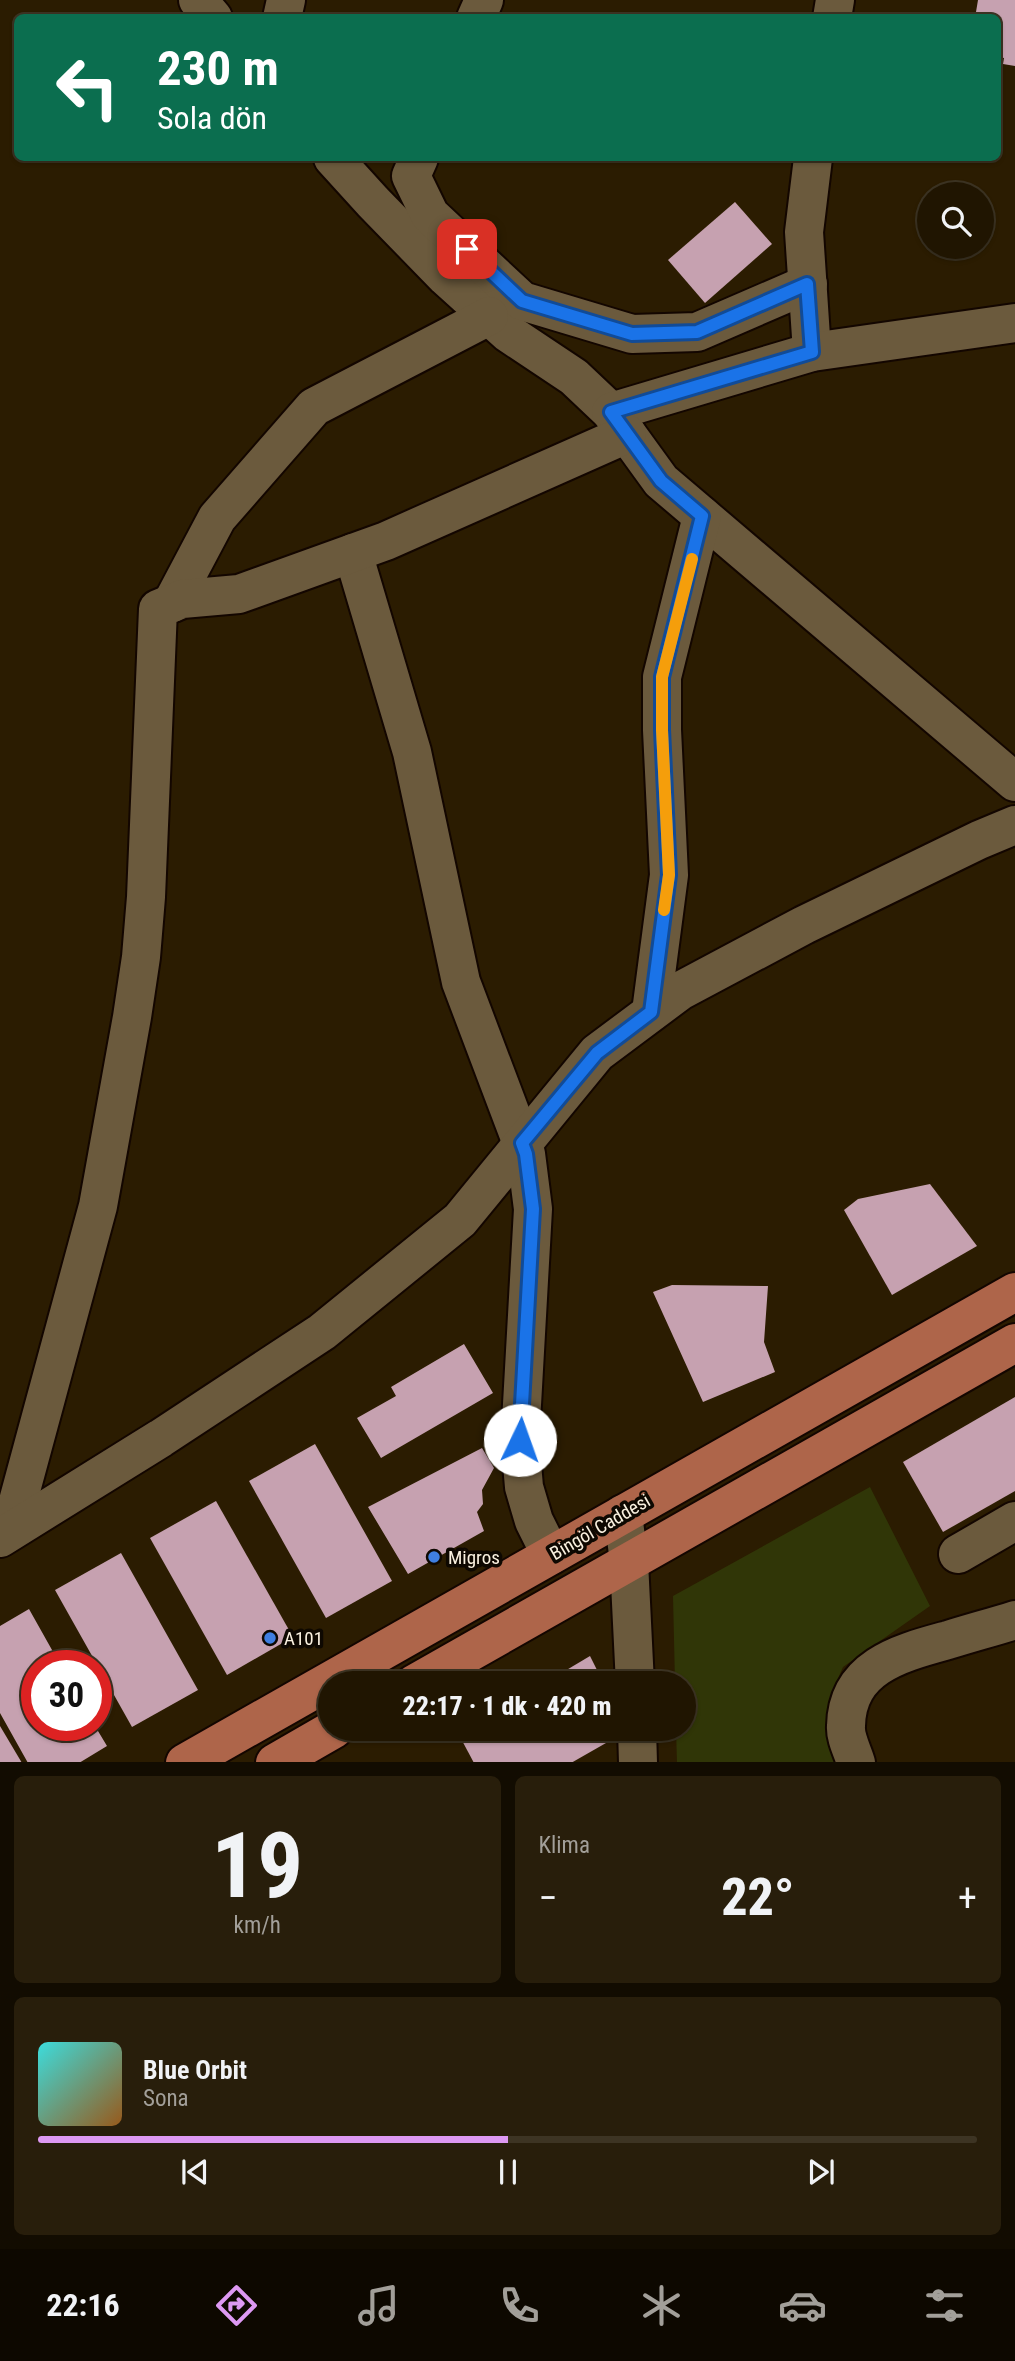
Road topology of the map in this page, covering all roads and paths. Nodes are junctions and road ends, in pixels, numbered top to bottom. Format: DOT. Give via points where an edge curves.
graph roads {
  1 [pos="198,0"];
  2 [pos="210,14"];
  3 [pos="336,161"];
  4 [pos="418,161"];
  5 [pos="813,161"];
  6 [pos="807,284"];
  7 [pos="489,316"];
  8 [pos="1015,323"];
  9 [pos="812,352"];
  10 [pos="619,423"];
  11 [pos="702,516"];
  12 [pos="353,553"];
  13 [pos="172,603"];
  14 [pos="1015,782"];
  15 [pos="1015,825"];
  16 [pos="651,1012"];
  17 [pos="522,1143"];
  18 [pos="1015,1292"];
  19 [pos="1015,1343"];
  20 [pos="623,1514"];
  21 [pos="1015,1521"];
  22 [pos="5,1534"];
  23 [pos="958,1554"];
  24 [pos="551,1555"];
  25 [pos="629,1562"];
  26 [pos="1015,1620"];
  27 [pos="437,1671"];
  28 [pos="634,1671"];
  29 [pos="318,1738"];
  30 [pos="637,1741"];
  31 [pos="185,1762"];
  32 [pos="275,1762"];
  33 [pos="638,1762"];
  34 [pos="856,1762"];
  1 -- 2 [label="street"];
  3 -- 7 [label="street"];
  4 -- 6 [label="street" via="411,176 430,215 522,301 632,334 697,332"];
  5 -- 6 [label="street" via="804,232"];
  6 -- 9 [label="street"];
  7 -- 10 [label="street" via="574,377"];
  7 -- 13 [label="street" via="314,407 217,517"];
  8 -- 9 [label="street"];
  9 -- 10 [label="street"];
  10 -- 11 [label="street" via="661,481"];
  10 -- 12 [label="street" via="386,541"];
  11 -- 14 [label="street"];
  11 -- 16 [label="street" via="662,677 669,875"];
  12 -- 13 [label="street" via="239,594"];
  12 -- 17 [label="street" via="412,752 461,982"];
  13 -- 22 [label="street" via="158,609 146,897 132,1017 98,1206"];
  15 -- 16 [label="street" via="804,925 680,991"];
  16 -- 17 [label="street" via="597,1053"];
  17 -- 22 [label="street" via="460,1220 322,1332"];
  17 -- 24 [label="street" via="533,1209 520,1440 524,1487"];
  18 -- 20 [label="main road, Bingöl Caddesi"];
  19 -- 25 [label="main road"];
  20 -- 24 [label="main road, Bingöl Caddesi"];
  20 -- 25 [label="street"];
  21 -- 23 [label="street"];
  24 -- 31 [label="main road, Bingöl Caddesi"];
  25 -- 27 [label="main road"];
  25 -- 28 [label="street"];
  26 -- 34 [label="street" via="900,1653 872,1671 853,1697 845,1730"];
  29 -- 32 [label="main road"];
  30 -- 33 [label="street"];
}
